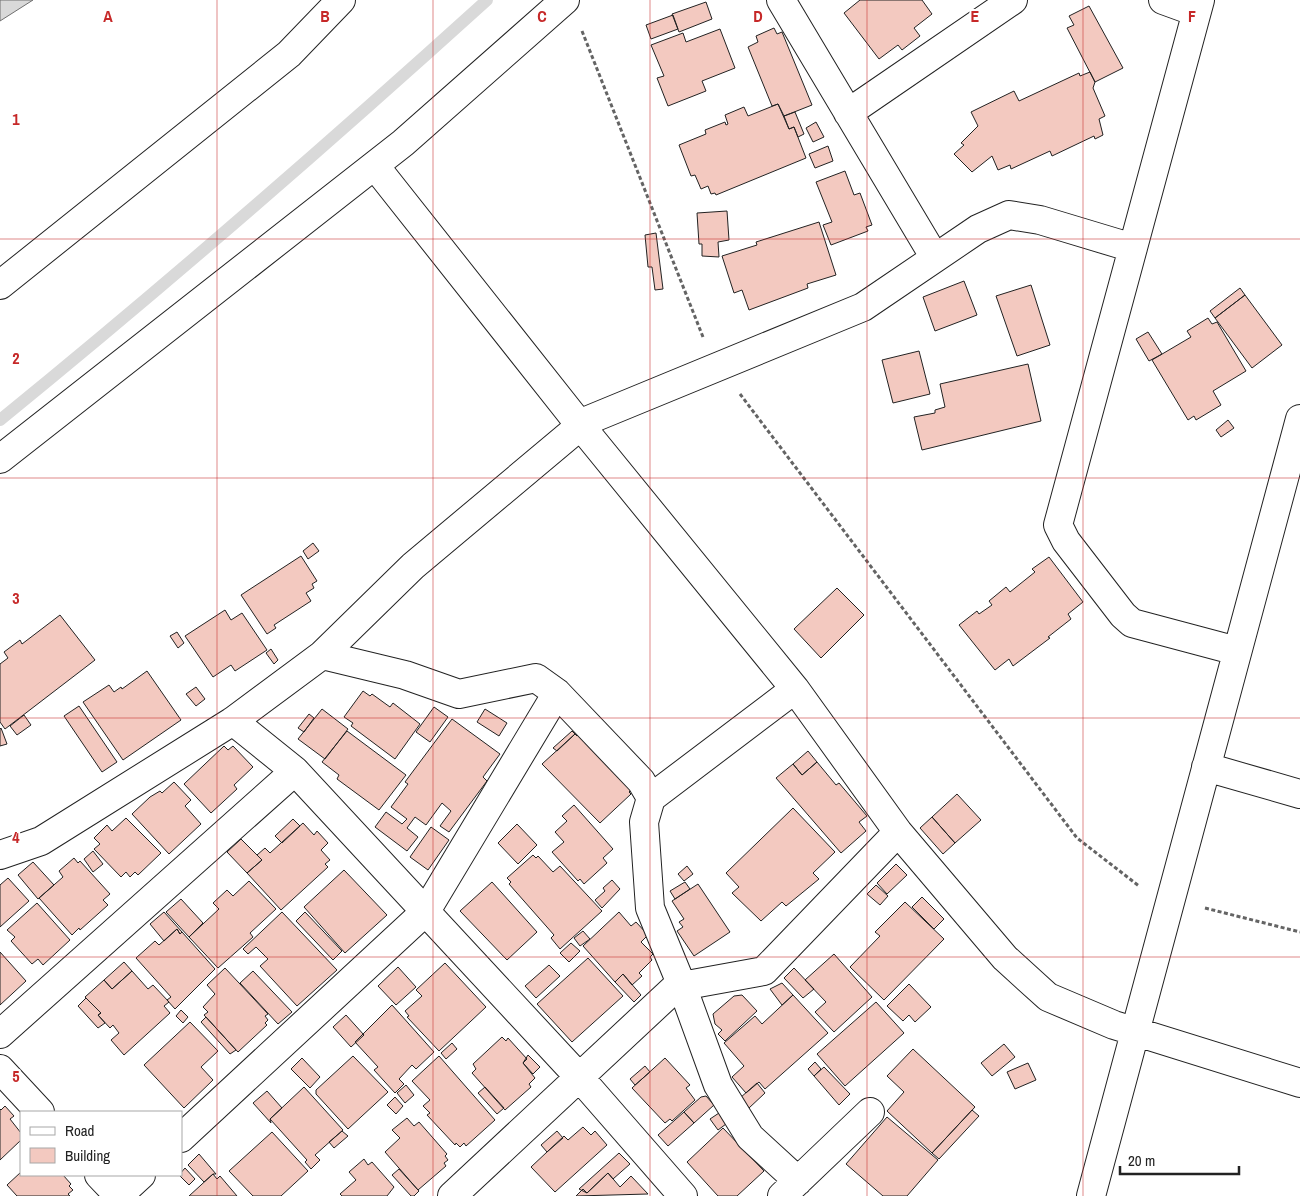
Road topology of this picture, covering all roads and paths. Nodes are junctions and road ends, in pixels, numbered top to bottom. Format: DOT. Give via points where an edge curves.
graph roads {
  1 [pos="341,0"];
  2 [pos="565,0"];
  3 [pos="781,0"];
  4 [pos="1013,0"];
  5 [pos="1163,0"];
  6 [pos="1198,6"];
  7 [pos="581,28"];
  8 [pos="848,113"];
  9 [pos="375,166"];
  10 [pos="1133,248"];
  11 [pos="935,258"];
  12 [pos="0,285"];
  13 [pos="717,365"];
  14 [pos="1300,419"];
  15 [pos="580,425"];
  16 [pos="0,460"];
  17 [pos="1237,651"];
  18 [pos="322,655"];
  19 [pos="795,689"];
  20 [pos="557,693"];
  21 [pos="233,721"];
  22 [pos="1206,767"];
  23 [pos="295,771"];
  24 [pos="1300,794"];
  25 [pos="651,798"];
  26 [pos="898,832"];
  27 [pos="0,855"];
  28 [pos="1172,897"];
  29 [pos="426,911"];
  30 [pos="1300,932"];
  31 [pos="682,986"];
  32 [pos="1134,1031"];
  33 [pos="0,1034"];
  34 [pos="0,1069"];
  35 [pos="580,1078"];
  36 [pos="1300,1084"];
  37 [pos="39,1111"];
  38 [pos="870,1112"];
  39 [pos="182,1137"];
  40 [pos="100,1176"];
  41 [pos="140,1176"];
  42 [pos="790,1188"];
  43 [pos="119,1196"];
  44 [pos="452,1196"];
  45 [pos="683,1196"];
  46 [pos="1091,1196"];
  1 -- 12 [label="street" via="289,54"];
  2 -- 9 [label="street"];
  3 -- 8 [label="street"];
  4 -- 8 [label="street"];
  5 -- 6 [label="street"];
  6 -- 10 [label="street"];
  7 -- 13 [label="path" via="701,333"];
  8 -- 11 [label="street"];
  9 -- 15 [label="street"];
  9 -- 16 [label="street"];
  10 -- 11 [label="street" via="1040,220 1009,215 978,229"];
  10 -- 17 [label="street" via="1058,525 1066,541 1132,623"];
  11 -- 13 [label="street" via="863,307"];
  13 -- 15 [label="street"];
  13 -- 28 [label="path" via="1077,838 1139,886"];
  14 -- 17 [label="street"];
  15 -- 18 [label="street" via="414,566"];
  15 -- 19 [label="street"];
  17 -- 22 [label="street"];
  18 -- 20 [label="street" via="405,676 459,694 536,678"];
  18 -- 21 [label="street"];
  19 -- 25 [label="street"];
  19 -- 26 [label="street"];
  20 -- 25 [label="street" via="641,780"];
  20 -- 29 [label="street"];
  21 -- 23 [label="street"];
  21 -- 27 [label="street" via="41,841"];
  22 -- 24 [label="street"];
  22 -- 28 [label="street"];
  23 -- 29 [label="street"];
  23 -- 33 [label="street"];
  25 -- 31 [label="street" via="644,822 650,908"];
  26 -- 31 [label="street" via="764,971"];
  26 -- 32 [label="street" via="1005,958 1048,997"];
  28 -- 30 [label="path"];
  28 -- 32 [label="street"];
  29 -- 35 [label="street"];
  29 -- 39 [label="street"];
  31 -- 35 [label="street" via="676,987"];
  31 -- 42 [label="street" via="718,1085 738,1120"];
  32 -- 36 [label="street"];
  32 -- 46 [label="street"];
  34 -- 37 [label="street"];
  35 -- 44 [label="street"];
  35 -- 45 [label="street"];
  38 -- 42 [label="street"];
  40 -- 43 [label="street"];
  41 -- 43 [label="street"];
}
